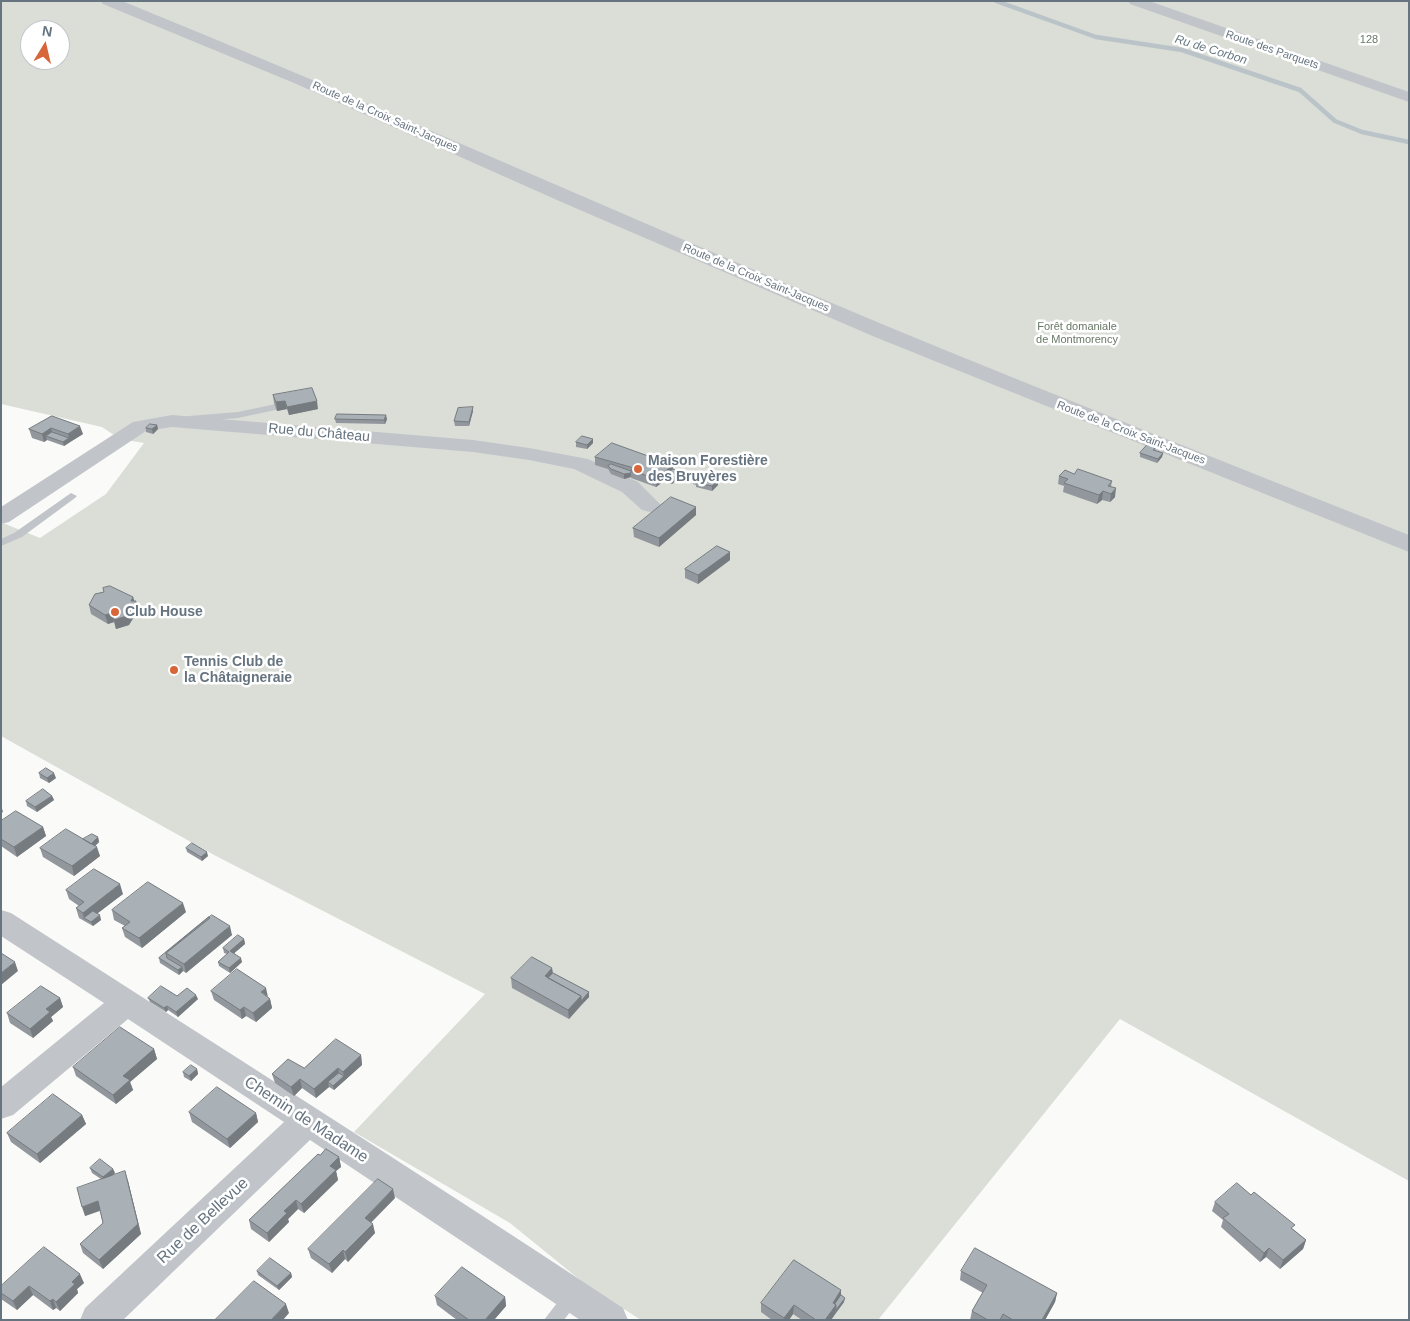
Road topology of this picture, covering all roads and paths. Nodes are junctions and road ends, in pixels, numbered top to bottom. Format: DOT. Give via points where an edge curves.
graph roads {
  1 [pos="108,1"];
  2 [pos="1135,1"];
  3 [pos="1409,97"];
  4 [pos="276,406"];
  5 [pos="172,421"];
  6 [pos="71,496"];
  7 [pos="650,505"];
  8 [pos="1,517"];
  9 [pos="1,544"];
  10 [pos="1409,544"];
  11 [pos="1,921"];
  12 [pos="127,1002"];
  13 [pos="1,1106"];
  14 [pos="308,1121"];
  15 [pos="563,1308"];
  16 [pos="98,1320"];
  17 [pos="610,1320"];
  1 -- 10 [label="street, Route de la Croix Saint-Jacques" via="300,79 582,204 902,340"];
  2 -- 3 [label="street, Route des Parquets"];
  4 -- 5 [label="lane" via="238,415"];
  5 -- 7 [label="street, Rue du Château" via="473,446 529,454 580,464 630,487"];
  5 -- 8 [label="street, Rue du Château" via="140,426"];
  6 -- 9 [label="lane"];
  11 -- 12 [label="street, Chemin de Madame"];
  12 -- 13 [label="street"];
  12 -- 14 [label="street, Chemin de Madame"];
  14 -- 15 [label="street, Chemin de Madame" via="494,1241"];
  14 -- 16 [label="street, Rue de Bellevue"];
  15 -- 17 [label="street, Chemin de Madame"];
}
